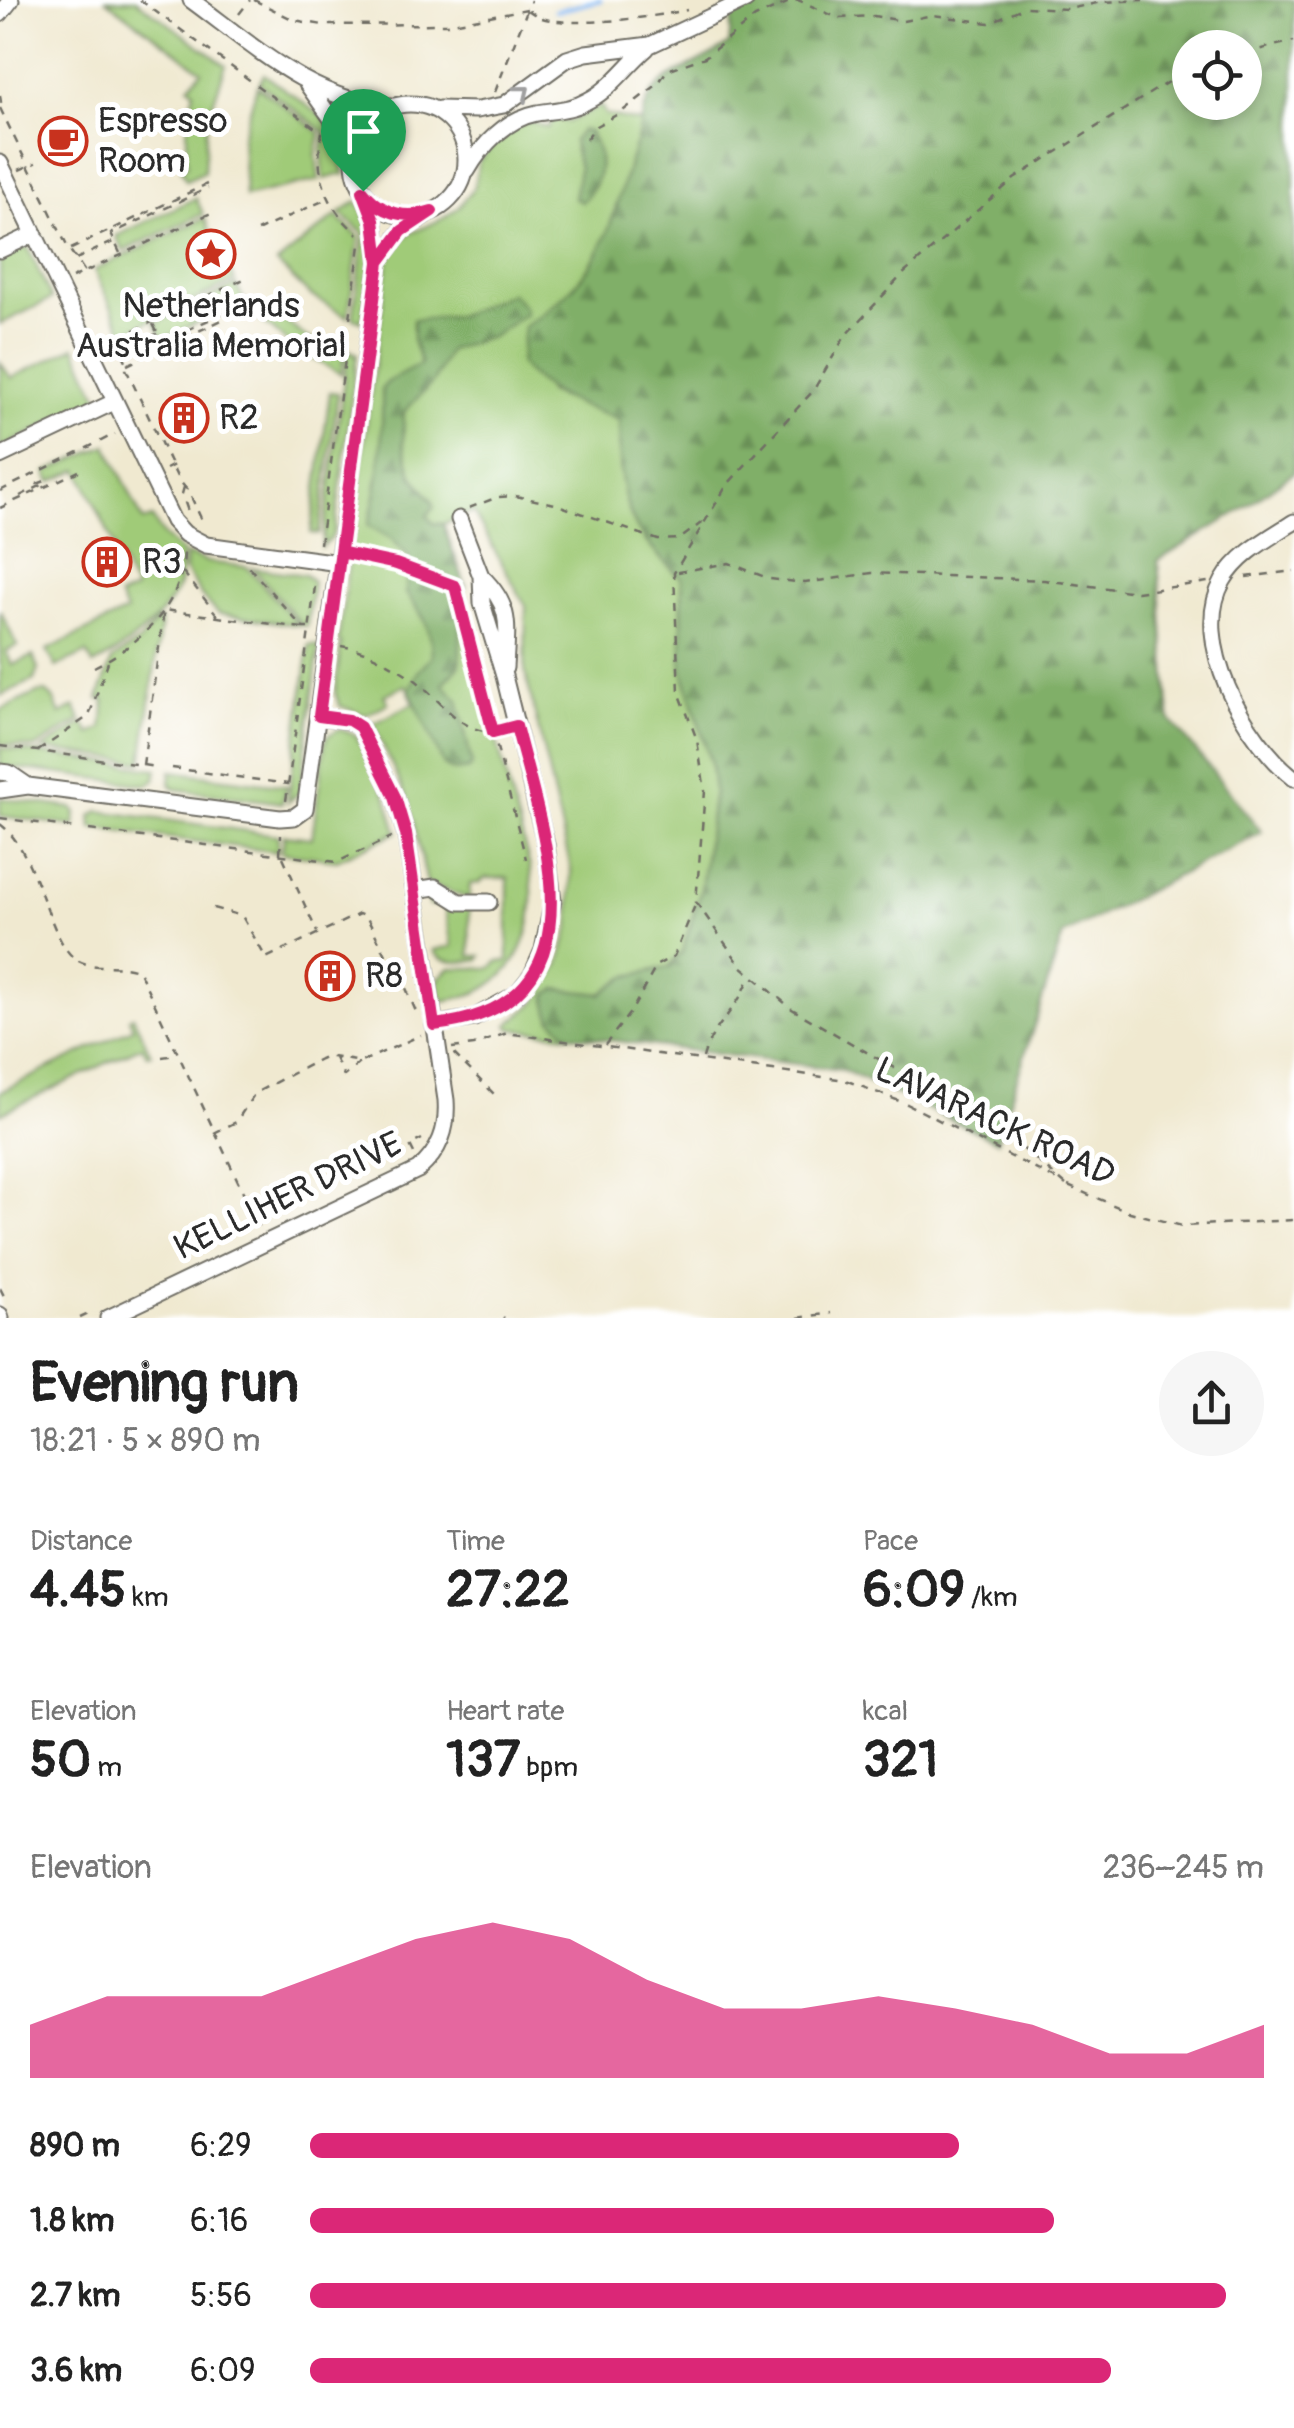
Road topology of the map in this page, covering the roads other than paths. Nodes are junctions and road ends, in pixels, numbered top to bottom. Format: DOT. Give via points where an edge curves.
graph roads {
  1 [pos="10,0"];
  2 [pos="191,0"];
  3 [pos="746,0"];
  4 [pos="0,14"];
  5 [pos="650,46"];
  6 [pos="305,81"];
  7 [pos="392,106"];
  8 [pos="430,108"];
  9 [pos="354,150"];
  10 [pos="0,163"];
  11 [pos="464,176"];
  12 [pos="363,191"];
  13 [pos="432,211"];
  14 [pos="34,234"];
  15 [pos="0,250"];
  16 [pos="379,262"];
  17 [pos="114,402"];
  18 [pos="0,456"];
  19 [pos="460,516"];
  20 [pos="1294,522"];
  21 [pos="340,558"];
  22 [pos="319,716"];
  23 [pos="0,772"];
  24 [pos="1294,778"];
  25 [pos="28,786"];
  26 [pos="0,790"];
  27 [pos="415,890"];
  28 [pos="489,902"];
  29 [pos="429,1027"];
  30 [pos="108,1318"];
  1 -- 4 [label="street"];
  2 -- 6 [label="street"];
  3 -- 5 [label="street"];
  8 -- 5 [label="street, one-way" via="487,109 514,100 567,59"];
  5 -- 11 [label="street" via="591,99 509,124"];
  6 -- 7 [label="street" via="349,100"];
  6 -- 9 [label="street"];
  7 -- 8 [label="street"];
  7 -- 9 [label="street" via="370,120"];
  8 -- 11 [label="street" via="448,118 463,140"];
  9 -- 12 [label="street"];
  10 -- 14 [label="street"];
  11 -- 13 [label="street" via="453,196"];
  12 -- 13 [label="street" via="398,214"];
  12 -- 16 [label="street"];
  13 -- 16 [label="street" via="402,231"];
  14 -- 15 [label="street"];
  14 -- 17 [label="street"];
  16 -- 21 [label="street"];
  17 -- 18 [label="street"];
  17 -- 21 [label="street" via="168,514 185,534 206,545"];
  19 -- 29 [label="street" via="481,576 506,610 504,676 551,871 552,900 532,975 512,999 474,1018"];
  20 -- 24 [label="street" via="1241,558 1223,580 1212,622 1229,691 1253,733"];
  21 -- 22 [label="street"];
  22 -- 25 [label="street" via="307,803 298,815 267,817"];
  22 -- 27 [label="street, KELLIHER DRIVE" via="349,720 365,734 401,814"];
  23 -- 25 [label="street"];
  25 -- 26 [label="street"];
  27 -- 28 [label="street" via="434,888 459,902"];
  27 -- 29 [label="street, KELLIHER DRIVE"];
  29 -- 30 [label="street, KELLIHER DRIVE" via="446,1122 425,1163"];
}
